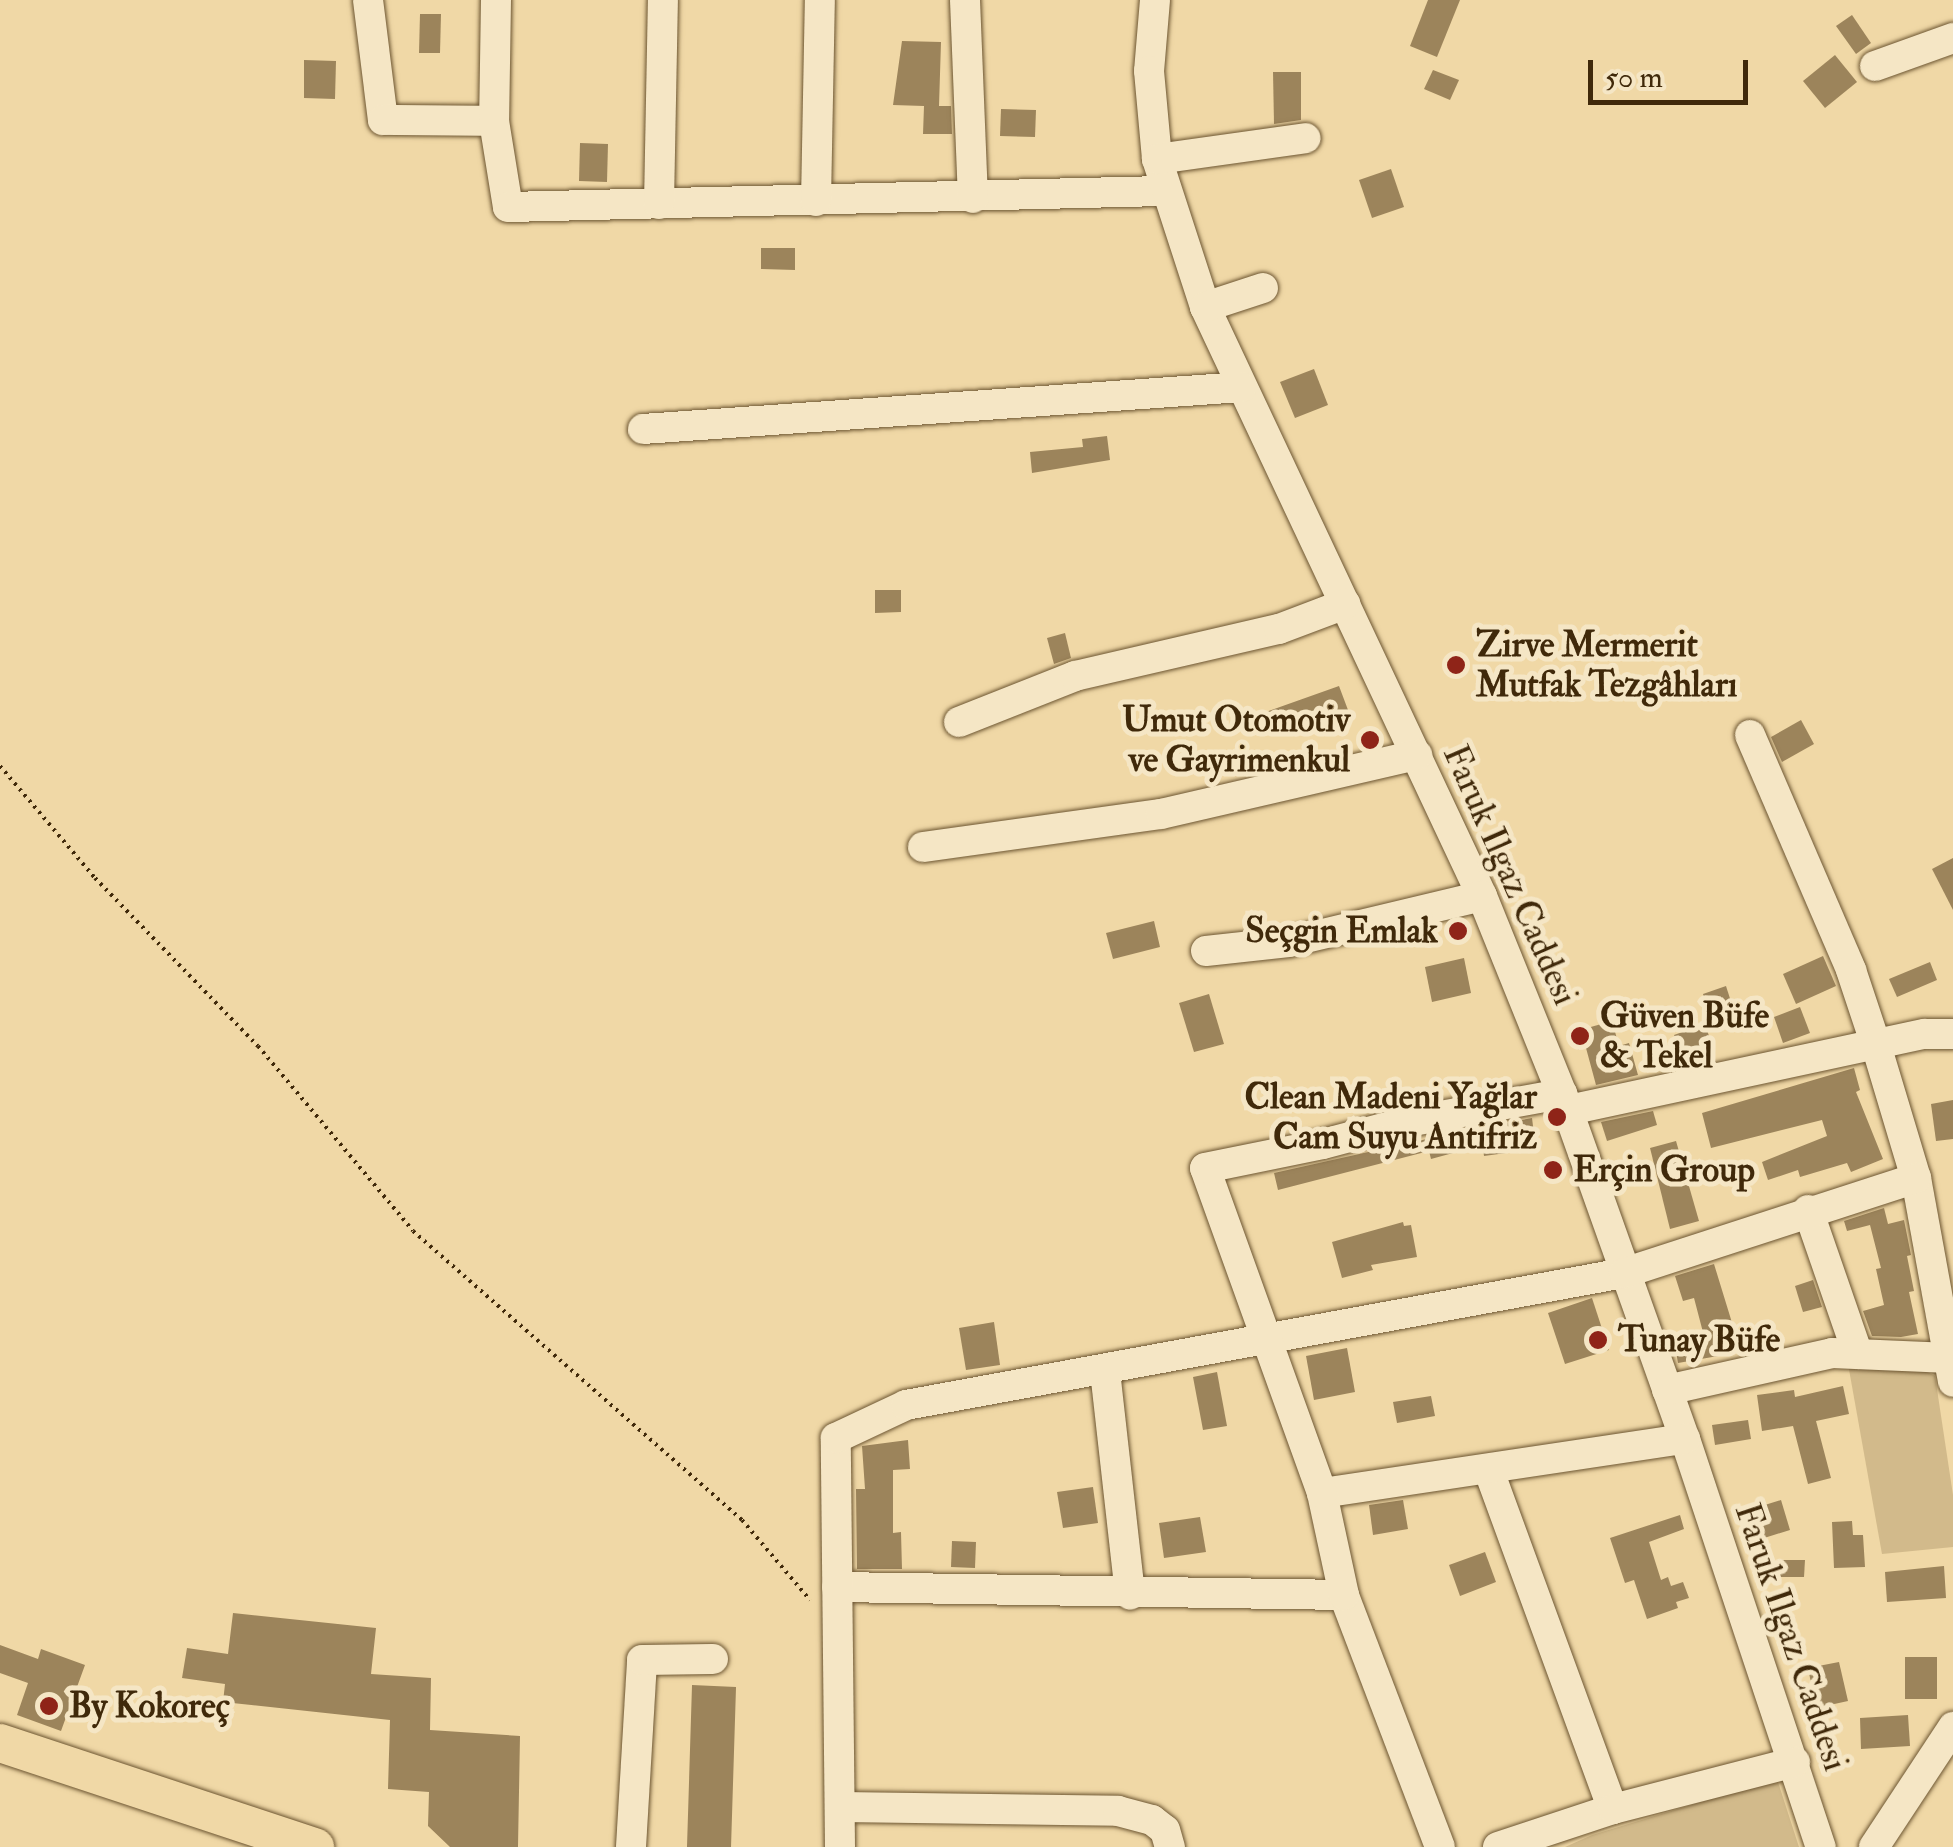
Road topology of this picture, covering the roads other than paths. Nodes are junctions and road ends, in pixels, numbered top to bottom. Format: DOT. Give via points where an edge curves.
graph roads {
  1 [pos="368,0"];
  2 [pos="496,0"];
  3 [pos="664,0"];
  4 [pos="820,0"];
  5 [pos="964,0"];
  6 [pos="1155,0"];
  7 [pos="1953,38"];
  8 [pos="1875,66"];
  9 [pos="494,121"];
  10 [pos="1306,138"];
  11 [pos="1157,159"];
  12 [pos="1165,192"];
  13 [pos="974,198"];
  14 [pos="816,201"];
  15 [pos="660,204"];
  16 [pos="1263,288"];
  17 [pos="1205,307"];
  18 [pos="1242,387"];
  19 [pos="643,430"];
  20 [pos="1345,604"];
  21 [pos="959,722"];
  22 [pos="1750,735"];
  23 [pos="1417,755"];
  24 [pos="924,847"];
  25 [pos="1482,896"];
  26 [pos="1206,951"];
  27 [pos="1953,1034"];
  28 [pos="1876,1045"];
  29 [pos="1566,1102"];
  30 [pos="1916,1178"];
  31 [pos="1808,1210"];
  32 [pos="1624,1272"];
  33 [pos="1948,1302"];
  34 [pos="1264,1337"];
  35 [pos="1858,1354"];
  36 [pos="1951,1370"];
  37 [pos="1105,1371"];
  38 [pos="1667,1390"];
  39 [pos="1684,1440"];
  40 [pos="1490,1471"];
  41 [pos="1322,1493"];
  42 [pos="837,1587"];
  43 [pos="1344,1594"];
  44 [pos="1130,1595"];
  45 [pos="713,1659"];
  46 [pos="1953,1727"];
  47 [pos="0,1744"];
  48 [pos="1795,1762"];
  49 [pos="841,1807"];
  50 [pos="1613,1809"];
  51 [pos="315,1847"];
  52 [pos="631,1847"];
  53 [pos="840,1847"];
  54 [pos="1170,1847"];
  55 [pos="1440,1847"];
  56 [pos="1498,1847"];
  57 [pos="1820,1847"];
  58 [pos="1874,1847"];
  1 -- 9 [label="street" via="383,120"];
  2 -- 9 [label="street"];
  3 -- 15 [label="street"];
  4 -- 14 [label="street"];
  5 -- 13 [label="street"];
  6 -- 11 [label="street, Faruk Ilgaz Caddesi" via="1149,70"];
  7 -- 8 [label="street"];
  9 -- 15 [label="street" via="508,207"];
  10 -- 11 [label="street"];
  11 -- 12 [label="street, Faruk Ilgaz Caddesi"];
  12 -- 13 [label="street"];
  12 -- 17 [label="street, Faruk Ilgaz Caddesi"];
  13 -- 14 [label="street"];
  14 -- 15 [label="street"];
  16 -- 17 [label="street"];
  17 -- 18 [label="street, Faruk Ilgaz Caddesi"];
  18 -- 19 [label="street"];
  18 -- 20 [label="street, Faruk Ilgaz Caddesi"];
  20 -- 21 [label="street" via="1280,629 1075,676"];
  20 -- 23 [label="street, Faruk Ilgaz Caddesi"];
  22 -- 28 [label="street" via="1851,970"];
  23 -- 24 [label="street" via="1162,814"];
  23 -- 25 [label="street, Faruk Ilgaz Caddesi"];
  25 -- 26 [label="street" via="1289,942"];
  25 -- 29 [label="street, Faruk Ilgaz Caddesi"];
  27 -- 28 [label="street"];
  28 -- 29 [label="street"];
  28 -- 30 [label="street"];
  29 -- 32 [label="street, Faruk Ilgaz Caddesi"];
  29 -- 34 [label="street" via="1402,1122 1205,1168"];
  30 -- 31 [label="street"];
  30 -- 33 [label="street"];
  31 -- 32 [label="street"];
  31 -- 35 [label="street"];
  32 -- 34 [label="street"];
  32 -- 38 [label="street, Faruk Ilgaz Caddesi"];
  33 -- 36 [label="street"];
  34 -- 37 [label="street"];
  34 -- 41 [label="street"];
  35 -- 36 [label="street"];
  35 -- 38 [label="street" via="1832,1353"];
  37 -- 42 [label="street" via="906,1405 836,1438"];
  37 -- 44 [label="street"];
  38 -- 39 [label="street, Faruk Ilgaz Caddesi"];
  39 -- 40 [label="street"];
  39 -- 48 [label="street, Faruk Ilgaz Caddesi"];
  40 -- 41 [label="street"];
  40 -- 50 [label="street"];
  41 -- 43 [label="street"];
  42 -- 44 [label="street"];
  42 -- 49 [label="street"];
  43 -- 44 [label="street"];
  43 -- 55 [label="street"];
  45 -- 52 [label="street" via="642,1660"];
  46 -- 58 [label="street"];
  47 -- 51 [label="main road"];
  48 -- 50 [label="street"];
  48 -- 57 [label="street, Faruk Ilgaz Caddesi"];
  49 -- 53 [label="street"];
  49 -- 54 [label="street" via="1118,1812 1152,1820"];
  50 -- 56 [label="street"];
}
